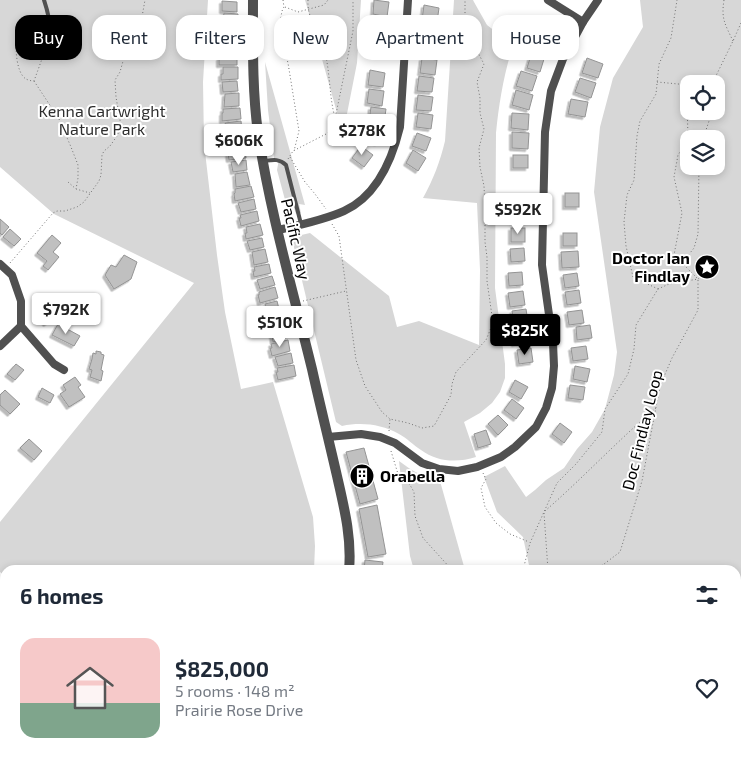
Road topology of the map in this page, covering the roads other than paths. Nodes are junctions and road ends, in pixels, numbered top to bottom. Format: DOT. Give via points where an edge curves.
graph roads {
  1 [pos="44,0"];
  2 [pos="253,0"];
  3 [pos="408,0"];
  4 [pos="548,0"];
  5 [pos="598,0"];
  6 [pos="48,15"];
  7 [pos="583,22"];
  8 [pos="263,161"];
  9 [pos="301,224"];
  10 [pos="278,230"];
  11 [pos="0,264"];
  12 [pos="20,326"];
  13 [pos="0,346"];
  14 [pos="64,370"];
  15 [pos="328,438"];
  16 [pos="349,565"];
  1 -- 6 [label="lane"];
  2 -- 8 [label="street, Pacific Way" via="253,62"];
  3 -- 9 [label="street" via="400,127 388,167 374,187 345,210"];
  4 -- 7 [label="street"];
  5 -- 7 [label="street"];
  7 -- 15 [label="street" via="563,59 551,92 545,132 542,265 554,366 552,388 536,427 501,457 458,471 422,463 395,443 380,437 361,434"];
  8 -- 9 [label="lane" via="278,160 286,165"];
  8 -- 10 [label="street, Pacific Way"];
  9 -- 10 [label="street"];
  10 -- 15 [label="street, Pacific Way"];
  11 -- 12 [label="street" via="12,275 21,301"];
  12 -- 13 [label="street"];
  12 -- 14 [label="street" via="54,364"];
  15 -- 16 [label="street, Pacific Way" via="348,526"];
}
